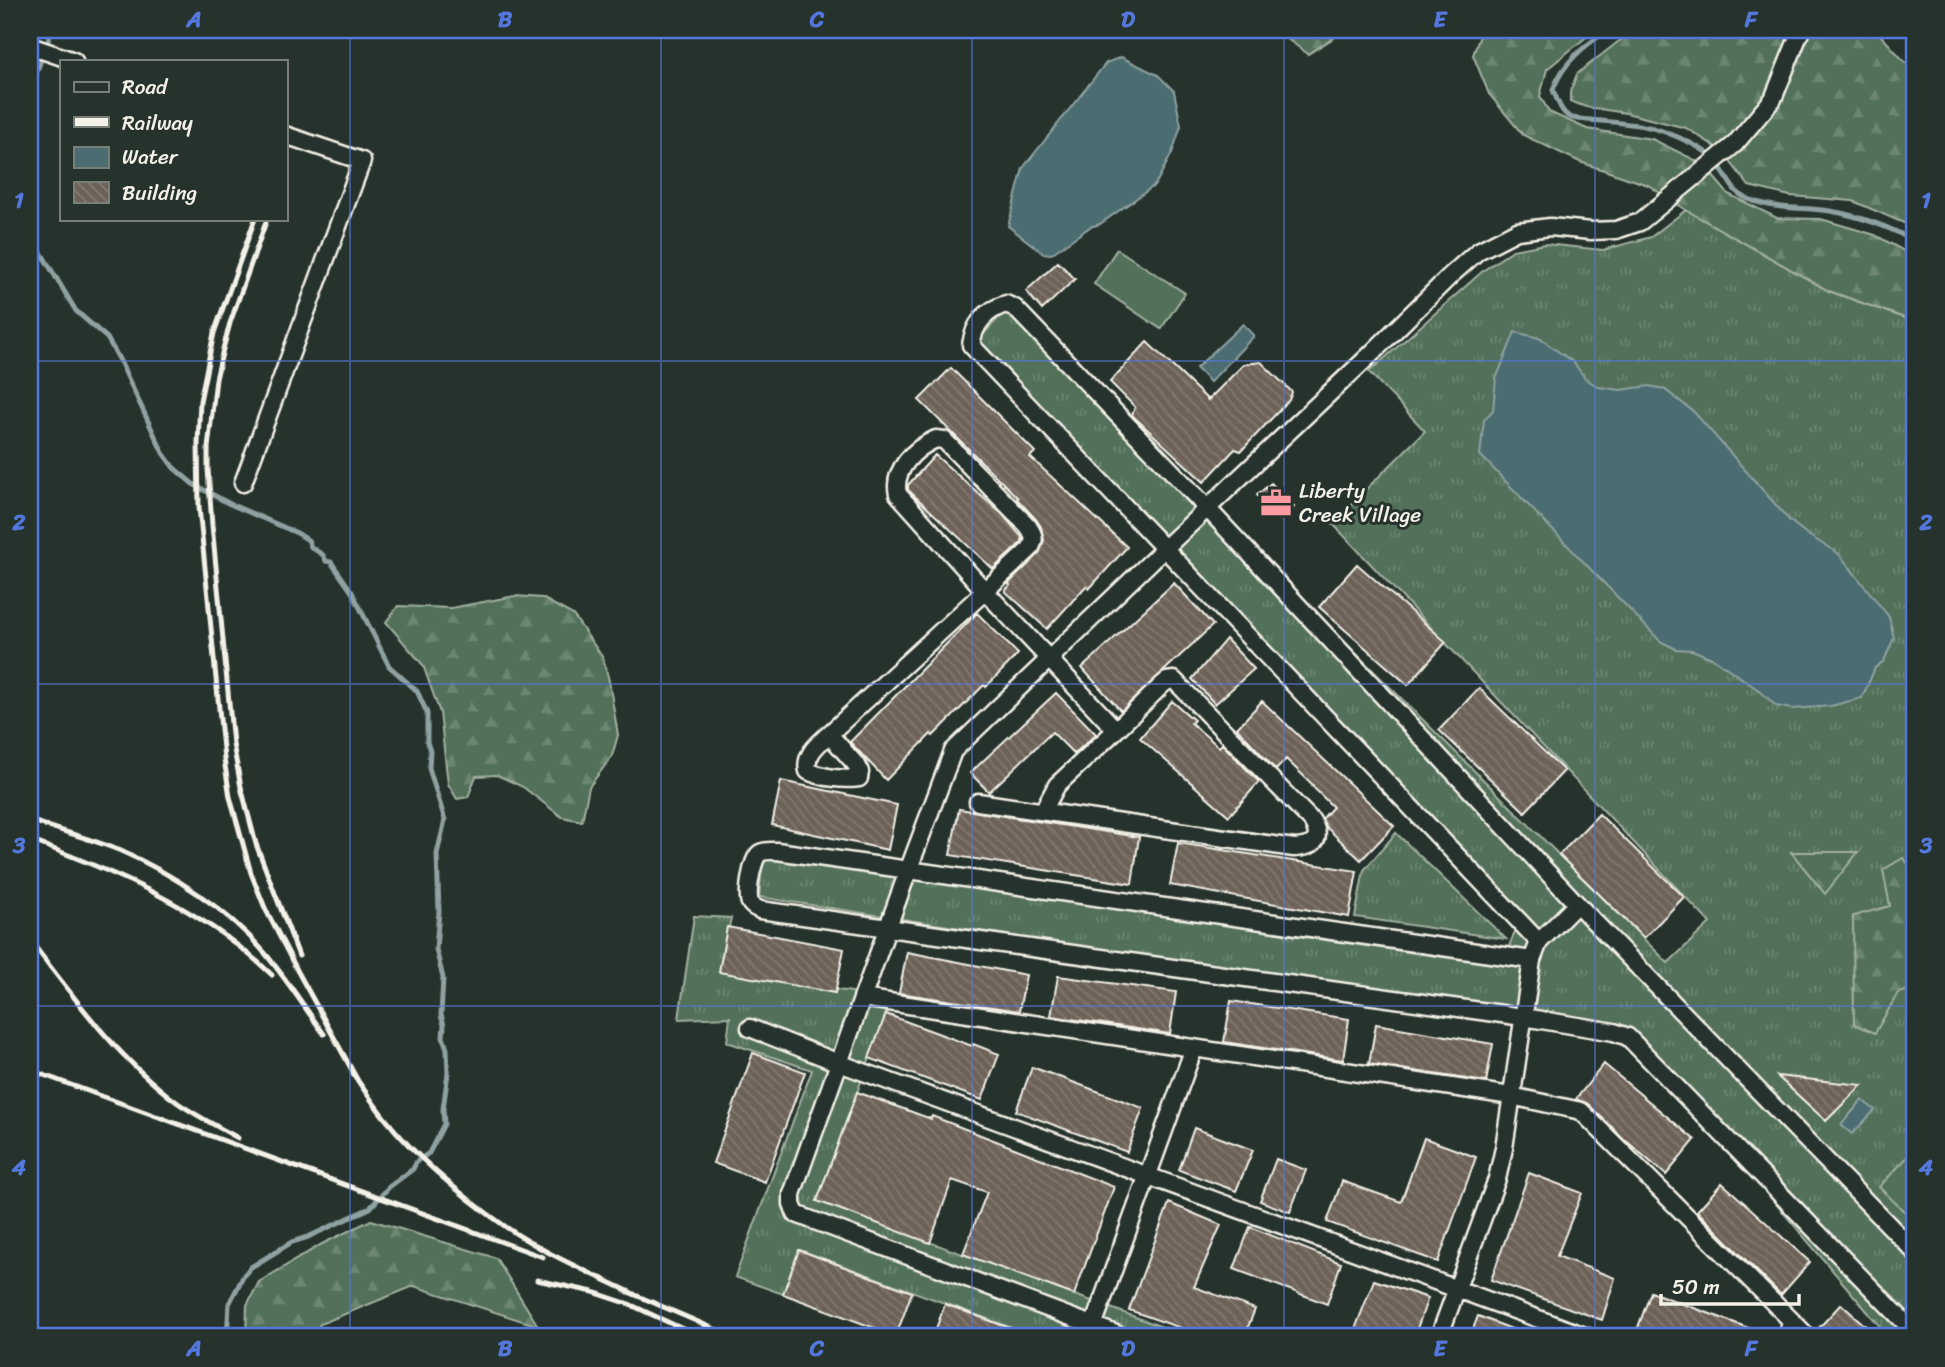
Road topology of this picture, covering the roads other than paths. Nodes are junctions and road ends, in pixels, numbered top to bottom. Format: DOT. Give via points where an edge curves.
graph roads {
  1 [pos="1801,30"];
  2 [pos="30,46"];
  3 [pos="71,60"];
  4 [pos="287,136"];
  5 [pos="243,483"];
  6 [pos="1207,508"];
  7 [pos="1164,549"];
  8 [pos="985,591"];
  9 [pos="1049,659"];
  10 [pos="1116,730"];
  11 [pos="829,734"];
  12 [pos="978,802"];
  13 [pos="1043,811"];
  14 [pos="908,871"];
  15 [pos="1577,904"];
  16 [pos="887,929"];
  17 [pos="1539,943"];
  18 [pos="1532,960"];
  19 [pos="862,998"];
  20 [pos="1523,1017"];
  21 [pos="750,1028"];
  22 [pos="1194,1048"];
  23 [pos="839,1063"];
  24 [pos="1511,1096"];
  25 [pos="1148,1177"];
  26 [pos="1915,1252"];
  27 [pos="1457,1290"];
  28 [pos="1792,1321"];
  29 [pos="1093,1326"];
  30 [pos="1915,1333"];
  31 [pos="1124,1337"];
  32 [pos="1439,1337"];
  33 [pos="1588,1337"];
  34 [pos="1786,1337"];
  35 [pos="1808,1337"];
  1 -- 6 [label="street" via="1773,99 1735,144 1678,192 1640,222 1616,230 1550,227 1517,231 1478,251"];
  2 -- 3 [label="street"];
  4 -- 5 [label="street" via="362,162"];
  6 -- 7 [label="street"];
  6 -- 7 [label="street" via="1016,307 1006,304 985,315 971,345"];
  6 -- 15 [label="street"];
  7 -- 9 [label="street"];
  7 -- 17 [label="street"];
  8 -- 8 [label="street" via="1030,549 1034,534 944,440 936,439 925,443 898,472 898,494"];
  8 -- 9 [label="street"];
  8 -- 11 [label="street"];
  9 -- 10 [label="street"];
  9 -- 14 [label="street" via="953,751"];
  10 -- 13 [label="street" via="1057,785"];
  10 -- 13 [label="street" via="1161,686 1174,680 1312,821 1317,838 1312,845 1294,848"];
  12 -- 13 [label="street"];
  14 -- 16 [label="street"];
  14 -- 16 [label="street" via="777,851 756,856 748,899 753,907"];
  14 -- 18 [label="street"];
  15 -- 17 [label="street"];
  15 -- 26 [label="street"];
  16 -- 19 [label="street"];
  16 -- 20 [label="street"];
  17 -- 18 [label="street"];
  18 -- 20 [label="street"];
  19 -- 22 [label="street"];
  19 -- 23 [label="street"];
  20 -- 24 [label="street"];
  20 -- 30 [label="street" via="1628,1037"];
  21 -- 23 [label="street"];
  22 -- 24 [label="street"];
  22 -- 25 [label="street"];
  23 -- 25 [label="street"];
  23 -- 29 [label="street" via="792,1194 796,1214"];
  24 -- 27 [label="street" via="1497,1179"];
  24 -- 28 [label="street" via="1581,1111"];
  25 -- 27 [label="street"];
  25 -- 29 [label="street"];
  27 -- 32 [label="street"];
  27 -- 33 [label="street"];
  28 -- 34 [label="street"];
  28 -- 35 [label="street"];
  29 -- 31 [label="street"];
}
